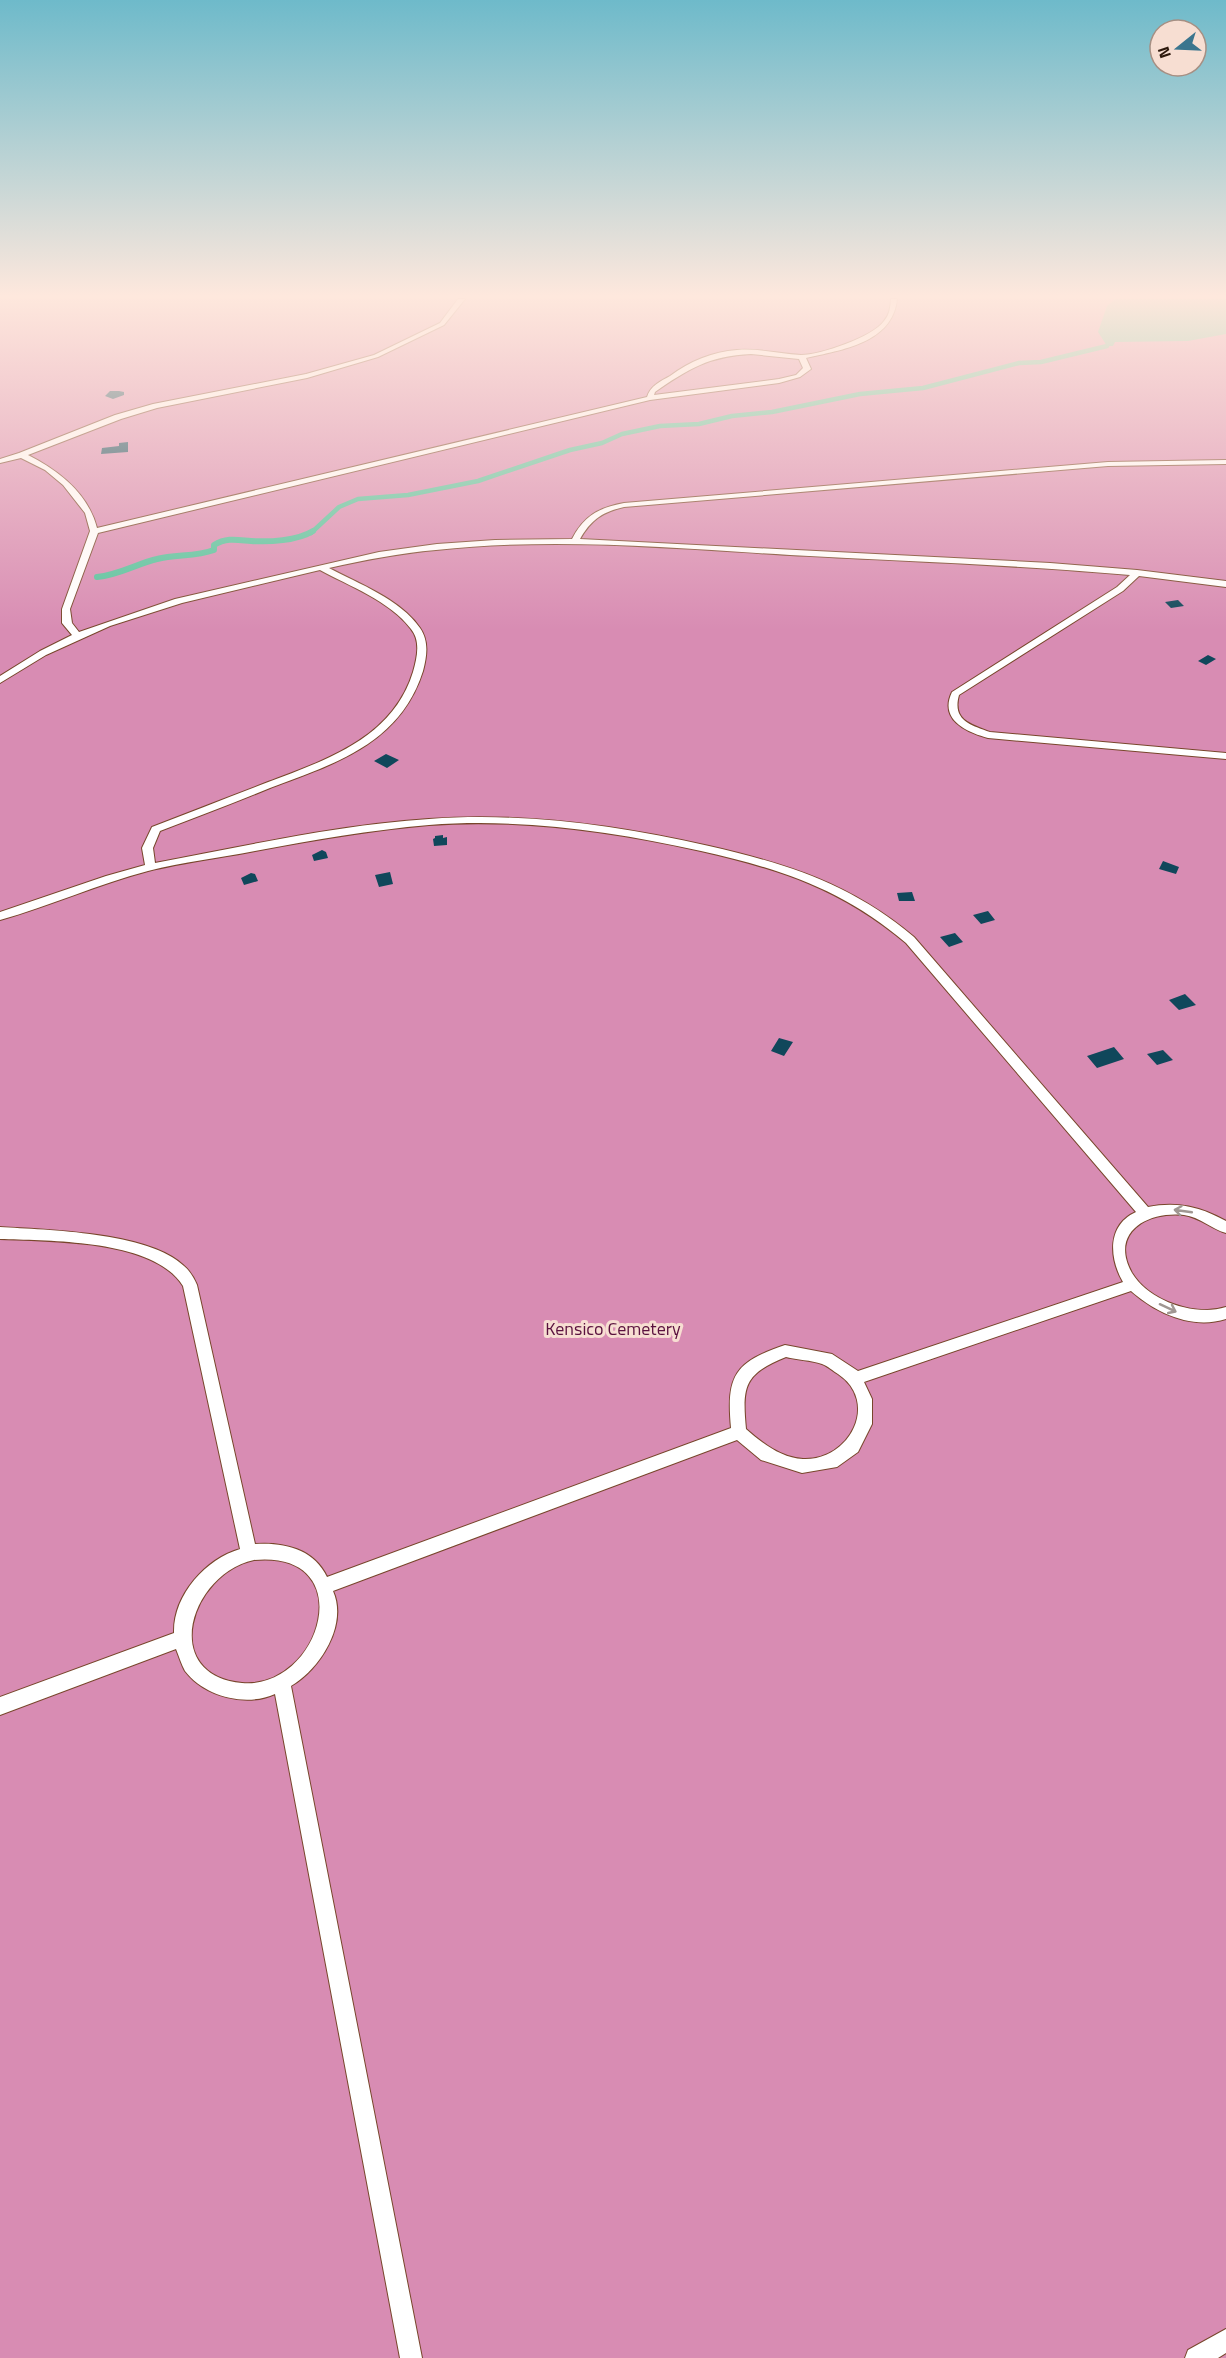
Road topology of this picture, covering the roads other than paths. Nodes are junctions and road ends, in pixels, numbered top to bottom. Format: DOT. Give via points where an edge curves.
graph roads {
  1 [pos="147,409"];
  2 [pos="604,409"];
  3 [pos="22,455"];
  4 [pos="0,461"];
  5 [pos="1226,462"];
  6 [pos="94,531"];
  7 [pos="576,540"];
  8 [pos="321,567"];
  9 [pos="1137,573"];
  10 [pos="1226,584"];
  11 [pos="78,637"];
  12 [pos="0,680"];
  13 [pos="1226,756"];
  14 [pos="151,867"];
  15 [pos="0,916"];
  16 [pos="1146,1214"];
  17 [pos="1226,1228"];
  18 [pos="0,1233"];
  19 [pos="1132,1286"];
  20 [pos="1226,1313"];
  21 [pos="855,1380"];
  22 [pos="739,1432"];
  23 [pos="249,1552"];
  24 [pos="325,1586"];
  25 [pos="182,1638"];
  26 [pos="282,1683"];
  27 [pos="0,1706"];
  28 [pos="1226,2340"];
  29 [pos="411,2358"];
  30 [pos="1196,2358"];
  1 -- 3 [label="lane"];
  2 -- 6 [label="lane"];
  3 -- 4 [label="lane"];
  3 -- 6 [label="lane" via="66,483 89,513"];
  5 -- 7 [label="lane" via="1108,464 624,505 590,517"];
  6 -- 11 [label="lane" via="66,609 67,623"];
  7 -- 8 [label="lane" via="460,543 355,558"];
  7 -- 9 [label="lane"];
  8 -- 11 [label="lane" via="155,610"];
  8 -- 14 [label="lane" via="401,614 420,635 420,663 408,699 387,725 359,748 302,775 156,829 147,842"];
  9 -- 10 [label="lane"];
  9 -- 13 [label="lane" via="1120,589 955,694 952,711 958,721 988,735"];
  11 -- 12 [label="lane"];
  14 -- 15 [label="lane"];
  14 -- 16 [label="lane" via="388,825 456,821 515,821 638,834 772,865 846,894 882,916 910,940"];
  17 -- 16 [label="lane, one-way" via="1185,1210 1161,1209"];
  16 -- 19 [label="lane" via="1137,1216 1124,1228 1118,1244 1123,1272"];
  18 -- 23 [label="lane" via="117,1244 159,1257 177,1268 190,1285"];
  19 -- 20 [label="lane, one-way" via="1167,1309 1192,1316"];
  19 -- 21 [label="lane"];
  21 -- 22 [label="lane" via="829,1358 807,1351 785,1351 756,1362 742,1376 735,1395"];
  21 -- 22 [label="lane" via="865,1398 867,1415 862,1435 837,1459 816,1466 792,1465 767,1455"];
  22 -- 24 [label="lane"];
  23 -- 24 [label="lane" via="282,1552 303,1560"];
  23 -- 25 [label="lane" via="222,1564 202,1582 188,1604"];
  24 -- 26 [label="lane" via="330,1609 327,1630 315,1653 297,1674"];
  25 -- 26 [label="lane" via="189,1660 204,1679 229,1691 255,1691"];
  25 -- 27 [label="lane"];
  26 -- 29 [label="lane"];
  28 -- 30 [label="lane"];
}
